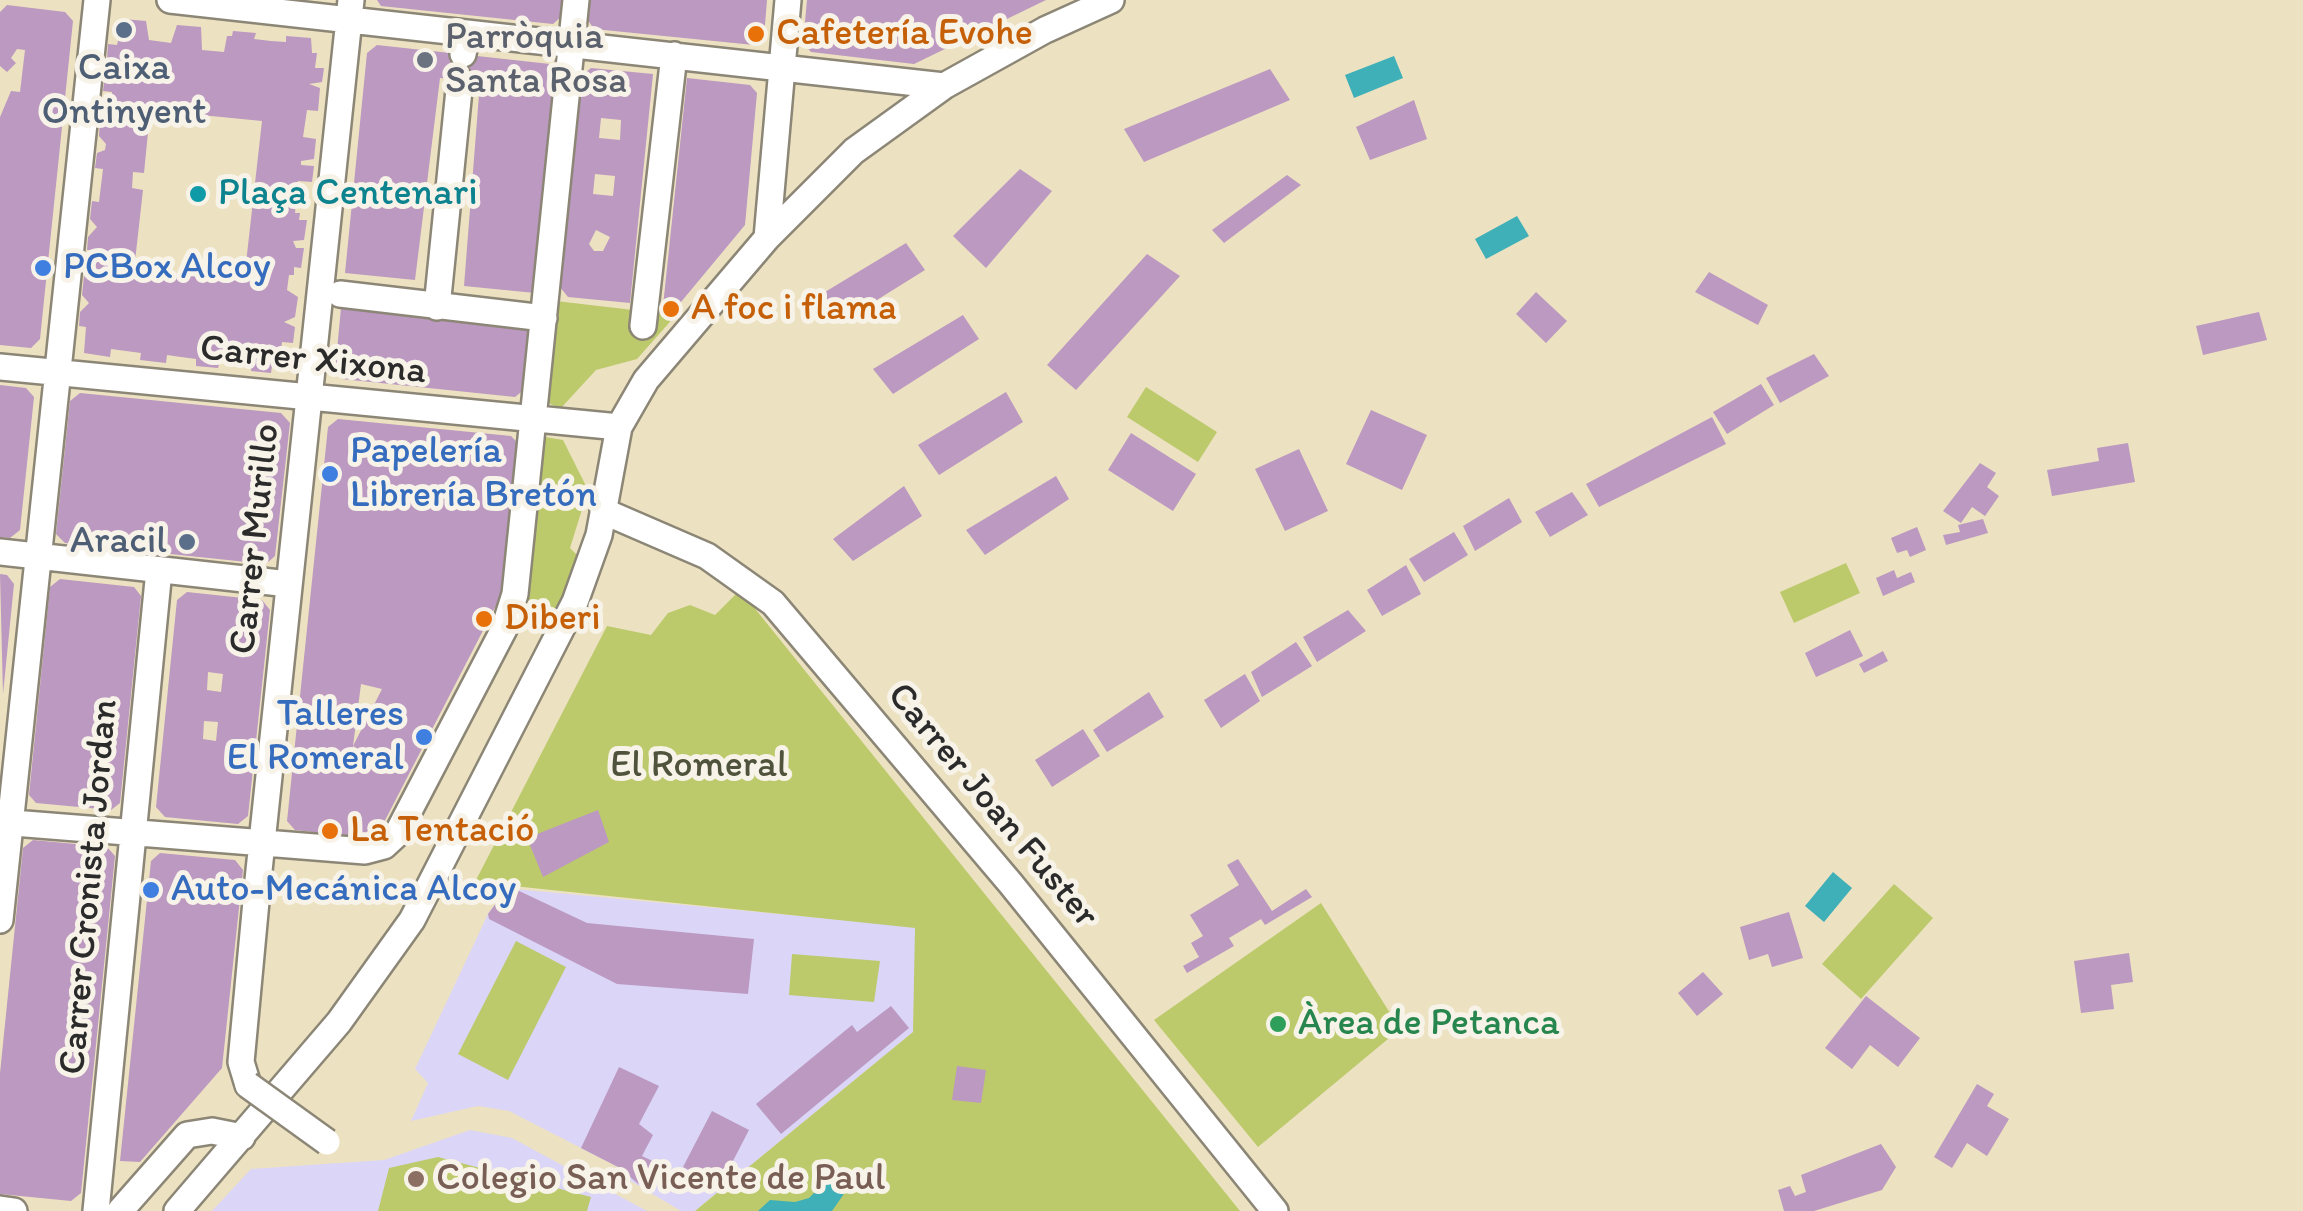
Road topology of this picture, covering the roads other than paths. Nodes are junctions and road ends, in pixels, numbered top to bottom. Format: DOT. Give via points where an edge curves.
graph roads {
  1 [pos="97,0"];
  2 [pos="170,0"];
  3 [pos="576,0"];
  4 [pos="788,0"];
  5 [pos="1111,0"];
  6 [pos="350,9"];
  7 [pos="572,44"];
  8 [pos="674,55"];
  9 [pos="462,61"];
  10 [pos="781,67"];
  11 [pos="944,86"];
  12 [pos="767,238"];
  13 [pos="340,294"];
  14 [pos="437,306"];
  15 [pos="544,318"];
  16 [pos="643,326"];
  17 [pos="0,367"];
  18 [pos="59,373"];
  19 [pos="309,399"];
  20 [pos="534,420"];
  21 [pos="619,427"];
  22 [pos="603,511"];
  23 [pos="0,552"];
  24 [pos="39,557"];
  25 [pos="158,570"];
  26 [pos="289,584"];
  27 [pos="5,822"];
  28 [pos="133,832"];
  29 [pos="262,843"];
  30 [pos="0,920"];
  31 [pos="242,1138"];
  32 [pos="327,1142"];
  33 [pos="0,1210"];
  34 [pos="14,1211"];
  35 [pos="96,1211"];
  36 [pos="120,1211"];
  37 [pos="177,1211"];
  38 [pos="1274,1211"];
  1 -- 18 [label="street"];
  2 -- 6 [label="street"];
  3 -- 7 [label="street"];
  4 -- 10 [label="street"];
  5 -- 11 [label="street"];
  6 -- 7 [label="street"];
  6 -- 19 [label="street, Carrer Murillo"];
  7 -- 8 [label="street"];
  7 -- 15 [label="street"];
  8 -- 10 [label="street"];
  8 -- 16 [label="street"];
  9 -- 14 [label="street"];
  10 -- 11 [label="street"];
  10 -- 12 [label="street"];
  11 -- 12 [label="street" via="840,163"];
  12 -- 21 [label="street" via="646,380"];
  13 -- 14 [label="street"];
  14 -- 15 [label="street"];
  15 -- 20 [label="street"];
  17 -- 18 [label="street, Carrer Xixona"];
  18 -- 19 [label="street, Carrer Xixona"];
  18 -- 24 [label="street"];
  19 -- 20 [label="street, Carrer Xixona"];
  19 -- 26 [label="street, Carrer Murillo"];
  20 -- 21 [label="street, Carrer Xixona"];
  20 -- 29 [label="street" via="515,594 504,629 398,834 364,852"];
  21 -- 22 [label="street"];
  22 -- 31 [label="street" via="563,628 412,920 339,1022"];
  22 -- 38 [label="street, Carrer Joan Fuster" via="707,556 773,603"];
  23 -- 24 [label="street"];
  24 -- 25 [label="street"];
  24 -- 27 [label="street"];
  25 -- 26 [label="street"];
  25 -- 28 [label="street, Carrer Cronista Jordan"];
  26 -- 29 [label="street, Carrer Murillo"];
  27 -- 28 [label="street"];
  27 -- 30 [label="street"];
  28 -- 29 [label="street"];
  28 -- 35 [label="street, Carrer Cronista Jordan"];
  29 -- 32 [label="street, Carrer Murillo, bridge" via="240,1062 248,1085"];
  31 -- 36 [label="street" via="212,1131 187,1136"];
  31 -- 37 [label="street"];
  33 -- 34 [label="street"];
}
